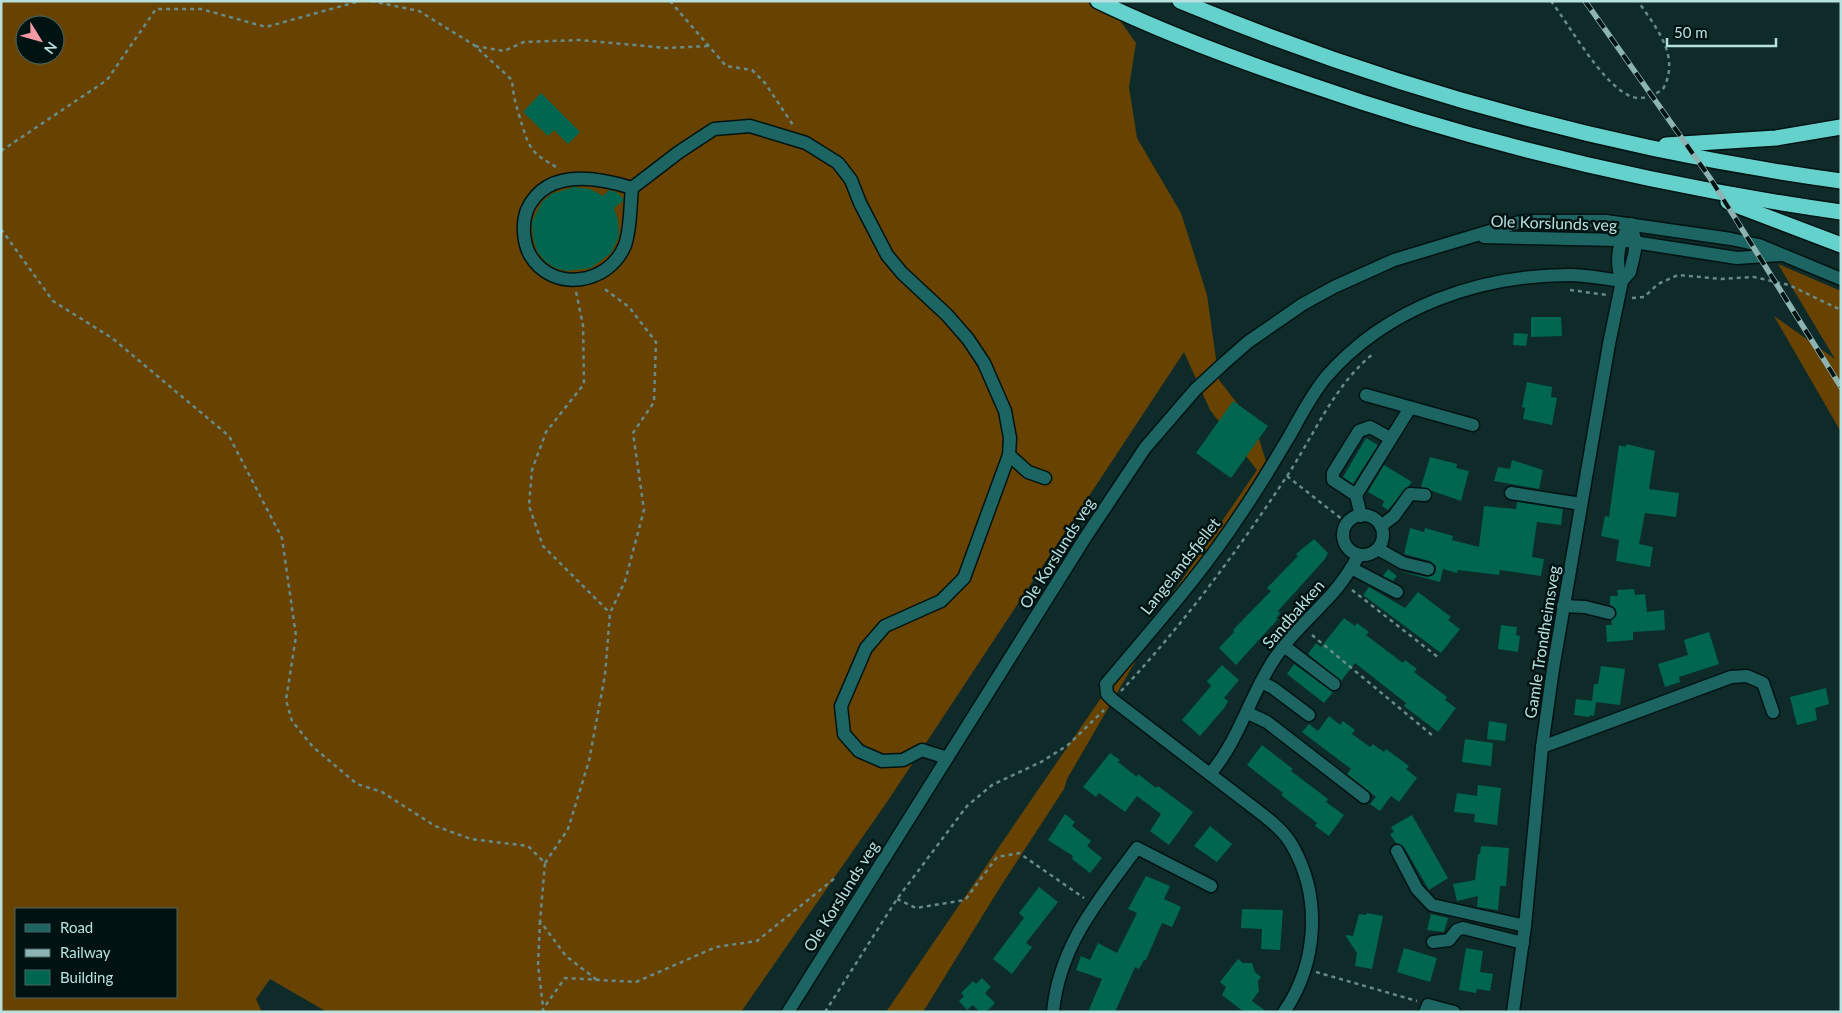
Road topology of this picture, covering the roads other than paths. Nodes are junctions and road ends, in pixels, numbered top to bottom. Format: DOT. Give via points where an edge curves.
graph roads {
  1 [pos="1098,1"];
  2 [pos="1180,1"];
  3 [pos="1841,127"];
  4 [pos="1642,146"];
  5 [pos="1841,181"];
  6 [pos="632,188"];
  7 [pos="1691,188"];
  8 [pos="1841,212"];
  9 [pos="1631,224"];
  10 [pos="1471,237"];
  11 [pos="1621,240"];
  12 [pos="1636,243"];
  13 [pos="1841,245"];
  14 [pos="1783,255"];
  15 [pos="1841,279"];
  16 [pos="1622,281"];
  17 [pos="1366,395"];
  18 [pos="1410,408"];
  19 [pos="1472,426"];
  20 [pos="1390,438"];
  21 [pos="1009,455"];
  22 [pos="1045,478"];
  23 [pos="1511,493"];
  24 [pos="1356,495"];
  25 [pos="1425,495"];
  26 [pos="1581,504"];
  27 [pos="1361,516"];
  28 [pos="1381,526"];
  29 [pos="1378,548"];
  30 [pos="1359,555"];
  31 [pos="1352,568"];
  32 [pos="1428,570"];
  33 [pos="1397,592"];
  34 [pos="1563,606"];
  35 [pos="1609,613"];
  36 [pos="1284,646"];
  37 [pos="1261,682"];
  38 [pos="1334,684"];
  39 [pos="1772,712"];
  40 [pos="1248,713"];
  41 [pos="1308,715"];
  42 [pos="1542,747"];
  43 [pos="947,758"];
  44 [pos="1210,774"];
  45 [pos="1364,797"];
  46 [pos="1397,852"];
  47 [pos="1210,886"];
  48 [pos="1525,926"];
  49 [pos="1433,942"];
  50 [pos="1523,943"];
  51 [pos="1426,1008"];
  52 [pos="788,1012"];
  53 [pos="1053,1012"];
  54 [pos="1284,1012"];
  55 [pos="1454,1012"];
  56 [pos="1513,1012"];
  1 -- 7 [label="highway" via="1249,64 1389,112 1566,162"];
  2 -- 4 [label="highway" via="1261,34 1399,82 1487,109"];
  3 -- 4 [label="highway" via="1745,141"];
  4 -- 5 [label="highway"];
  6 -- 6 [label="street" via="625,245 602,272 574,281 558,278 542,269 530,254 524,219 531,203 556,182 579,178"];
  6 -- 21 [label="street" via="714,129 750,126 806,143 838,163 851,180 887,255 947,315 984,363 1005,411 1010,438"];
  7 -- 8 [label="highway"];
  7 -- 13 [label="highway"];
  9 -- 10 [label="street, Ole Korslunds veg" via="1579,220 1523,221"];
  9 -- 11 [label="street, Gamle Trondheimsveg"];
  9 -- 12 [label="street, Gamle Trondheimsveg"];
  9 -- 14 [label="street" via="1731,239"];
  10 -- 11 [label="street, Ole Korslunds veg"];
  10 -- 43 [label="street, Ole Korslunds veg" via="1394,260 1311,299 1248,342 1196,390 1145,448 1119,486"];
  11 -- 12 [label="street, Ole Korslunds veg"];
  11 -- 16 [label="street, Gamle Trondheimsveg" via="1618,270"];
  12 -- 14 [label="street" via="1737,258"];
  12 -- 16 [label="street, Gamle Trondheimsveg" via="1630,272"];
  14 -- 15 [label="street"];
  16 -- 26 [label="street, Gamle Trondheimsveg"];
  16 -- 44 [label="street, Langelandsfjellet" via="1572,275 1510,279 1473,287 1430,302 1388,323 1326,378 1240,517 1106,684 1107,694 1113,700"];
  17 -- 18 [label="street"];
  18 -- 19 [label="street"];
  18 -- 20 [label="street"];
  20 -- 24 [label="street"];
  20 -- 24 [label="street" via="1370,427 1359,431 1333,473 1333,480"];
  21 -- 22 [label="street" via="1028,472"];
  21 -- 43 [label="street" via="964,578 941,601 885,626 866,648 841,706 844,734 859,751 882,761 903,760 922,750"];
  23 -- 26 [label="street"];
  24 -- 27 [label="street"];
  25 -- 28 [label="street" via="1410,494 1394,516"];
  26 -- 34 [label="street, Gamle Trondheimsveg"];
  27 -- 28 [label="street" via="1373,518"];
  27 -- 30 [label="street" via="1348,524 1344,536 1348,548"];
  28 -- 29 [label="street" via="1383,538"];
  29 -- 30 [label="street" via="1373,553"];
  29 -- 32 [label="street" via="1403,563"];
  30 -- 31 [label="street, Sandbakken"];
  31 -- 33 [label="street"];
  31 -- 36 [label="street, Sandbakken"];
  34 -- 35 [label="street"];
  34 -- 42 [label="street, Gamle Trondheimsveg"];
  36 -- 37 [label="street, Sandbakken"];
  36 -- 38 [label="street"];
  37 -- 40 [label="street, Sandbakken"];
  37 -- 41 [label="street"];
  39 -- 42 [label="street" via="1763,683 1747,676 1731,677"];
  40 -- 44 [label="street, Sandbakken" via="1233,743"];
  40 -- 45 [label="street" via="1267,722"];
  42 -- 48 [label="street, Gamle Trondheimsveg"];
  43 -- 52 [label="street, Ole Korslunds veg"];
  44 -- 54 [label="street" via="1279,829 1293,846 1303,869 1312,921 1311,947 1306,970"];
  46 -- 48 [label="street" via="1417,889 1432,905"];
  47 -- 53 [label="street" via="1137,848 1094,905 1072,942 1061,967"];
  48 -- 50 [label="street, Gamle Trondheimsveg"];
  49 -- 50 [label="street" via="1448,940 1463,928"];
  50 -- 56 [label="street, Gamle Trondheimsveg"];
  51 -- 55 [label="street"];
}
